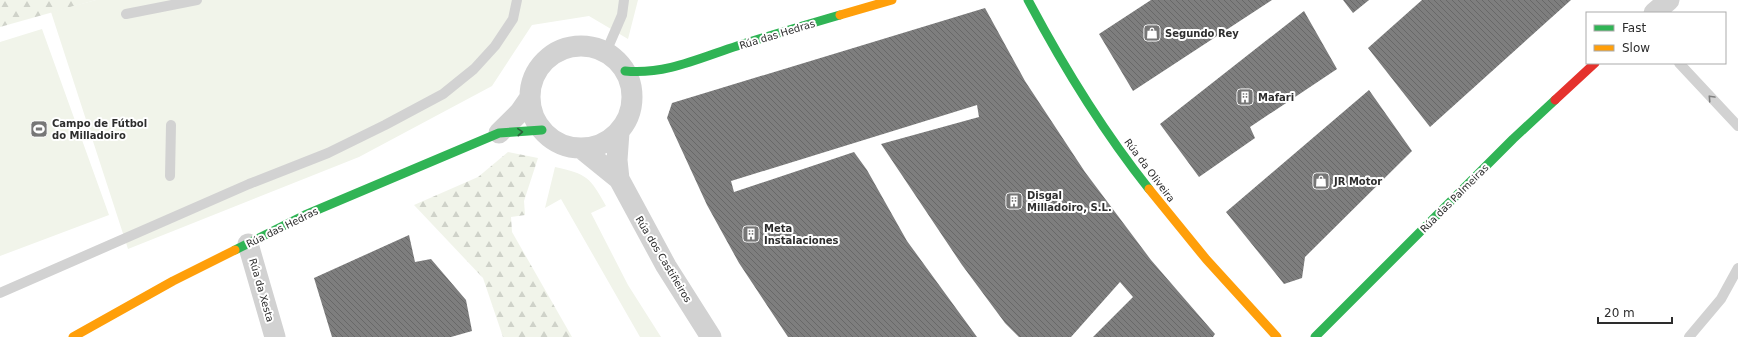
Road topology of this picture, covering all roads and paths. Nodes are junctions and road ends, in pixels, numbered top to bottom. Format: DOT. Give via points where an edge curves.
graph roads {
  1 [pos="197,0"];
  2 [pos="517,0"];
  3 [pos="624,0"];
  4 [pos="892,0"];
  5 [pos="1028,0"];
  6 [pos="1669,0"];
  7 [pos="1655,12"];
  8 [pos="126,14"];
  9 [pos="606,52"];
  10 [pos="1594,64"];
  11 [pos="1680,64"];
  12 [pos="663,70"];
  13 [pos="625,71"];
  14 [pos="529,99"];
  15 [pos="630,108"];
  16 [pos="171,125"];
  17 [pos="1738,126"];
  18 [pos="542,130"];
  19 [pos="619,132"];
  20 [pos="499,133"];
  21 [pos="582,149"];
  22 [pos="170,176"];
  23 [pos="619,179"];
  24 [pos="248,244"];
  25 [pos="1738,268"];
  26 [pos="0,293"];
  27 [pos="73,337"];
  28 [pos="275,337"];
  29 [pos="711,337"];
  30 [pos="1277,337"];
  31 [pos="1315,337"];
  32 [pos="1689,337"];
  1 -- 8 [label="lane"];
  2 -- 26 [label="lane" via="512,19 495,46 474,69 443,94 328,153 248,184"];
  3 -- 9 [label="lane" via="622,15"];
  4 -- 12 [label="street, Rúa das Hedras"];
  5 -- 30 [label="street, Rúa da Oliveira" via="1048,40 1091,109 1141,179"];
  6 -- 7 [label="street"];
  9 -- 13 [label="street, Rúa das Hedras" via="617,60"];
  9 -- 14 [label="street, Rúa das Hedras" via="591,46 559,50 546,59 536,71 530,86"];
  10 -- 31 [label="street, Rúa das Palmeiras" via="1513,139"];
  17 -- 11 [label="lane, one-way"];
  12 -- 13 [label="street, Rúa das Hedras"];
  12 -- 15 [label="street, Rúa das Hedras" via="648,82"];
  13 -- 15 [label="street, Rúa das Hedras" via="632,94"];
  14 -- 18 [label="street, Rúa das Hedras" via="536,122"];
  14 -- 20 [label="street, Rúa das Hedras"];
  15 -- 19 [label="street, Rúa das Hedras"];
  16 -- 22 [label="lane"];
  20 -- 18 [label="street, Rúa das Hedras, one-way"];
  18 -- 21 [label="street, Rúa das Hedras" via="556,142"];
  19 -- 21 [label="street, Rúa das Hedras" via="596,146"];
  19 -- 23 [label="street, Rúa dos Castiñeiros"];
  20 -- 24 [label="street, Rúa das Hedras" via="306,215"];
  21 -- 23 [label="street, Rúa dos Castiñeiros"];
  23 -- 29 [label="street, Rúa dos Castiñeiros" via="666,266"];
  24 -- 27 [label="street, Rúa das Hedras" via="173,281"];
  24 -- 28 [label="street, Rúa da Xesta"];
  25 -- 32 [label="lane" via="1721,299"];
}
